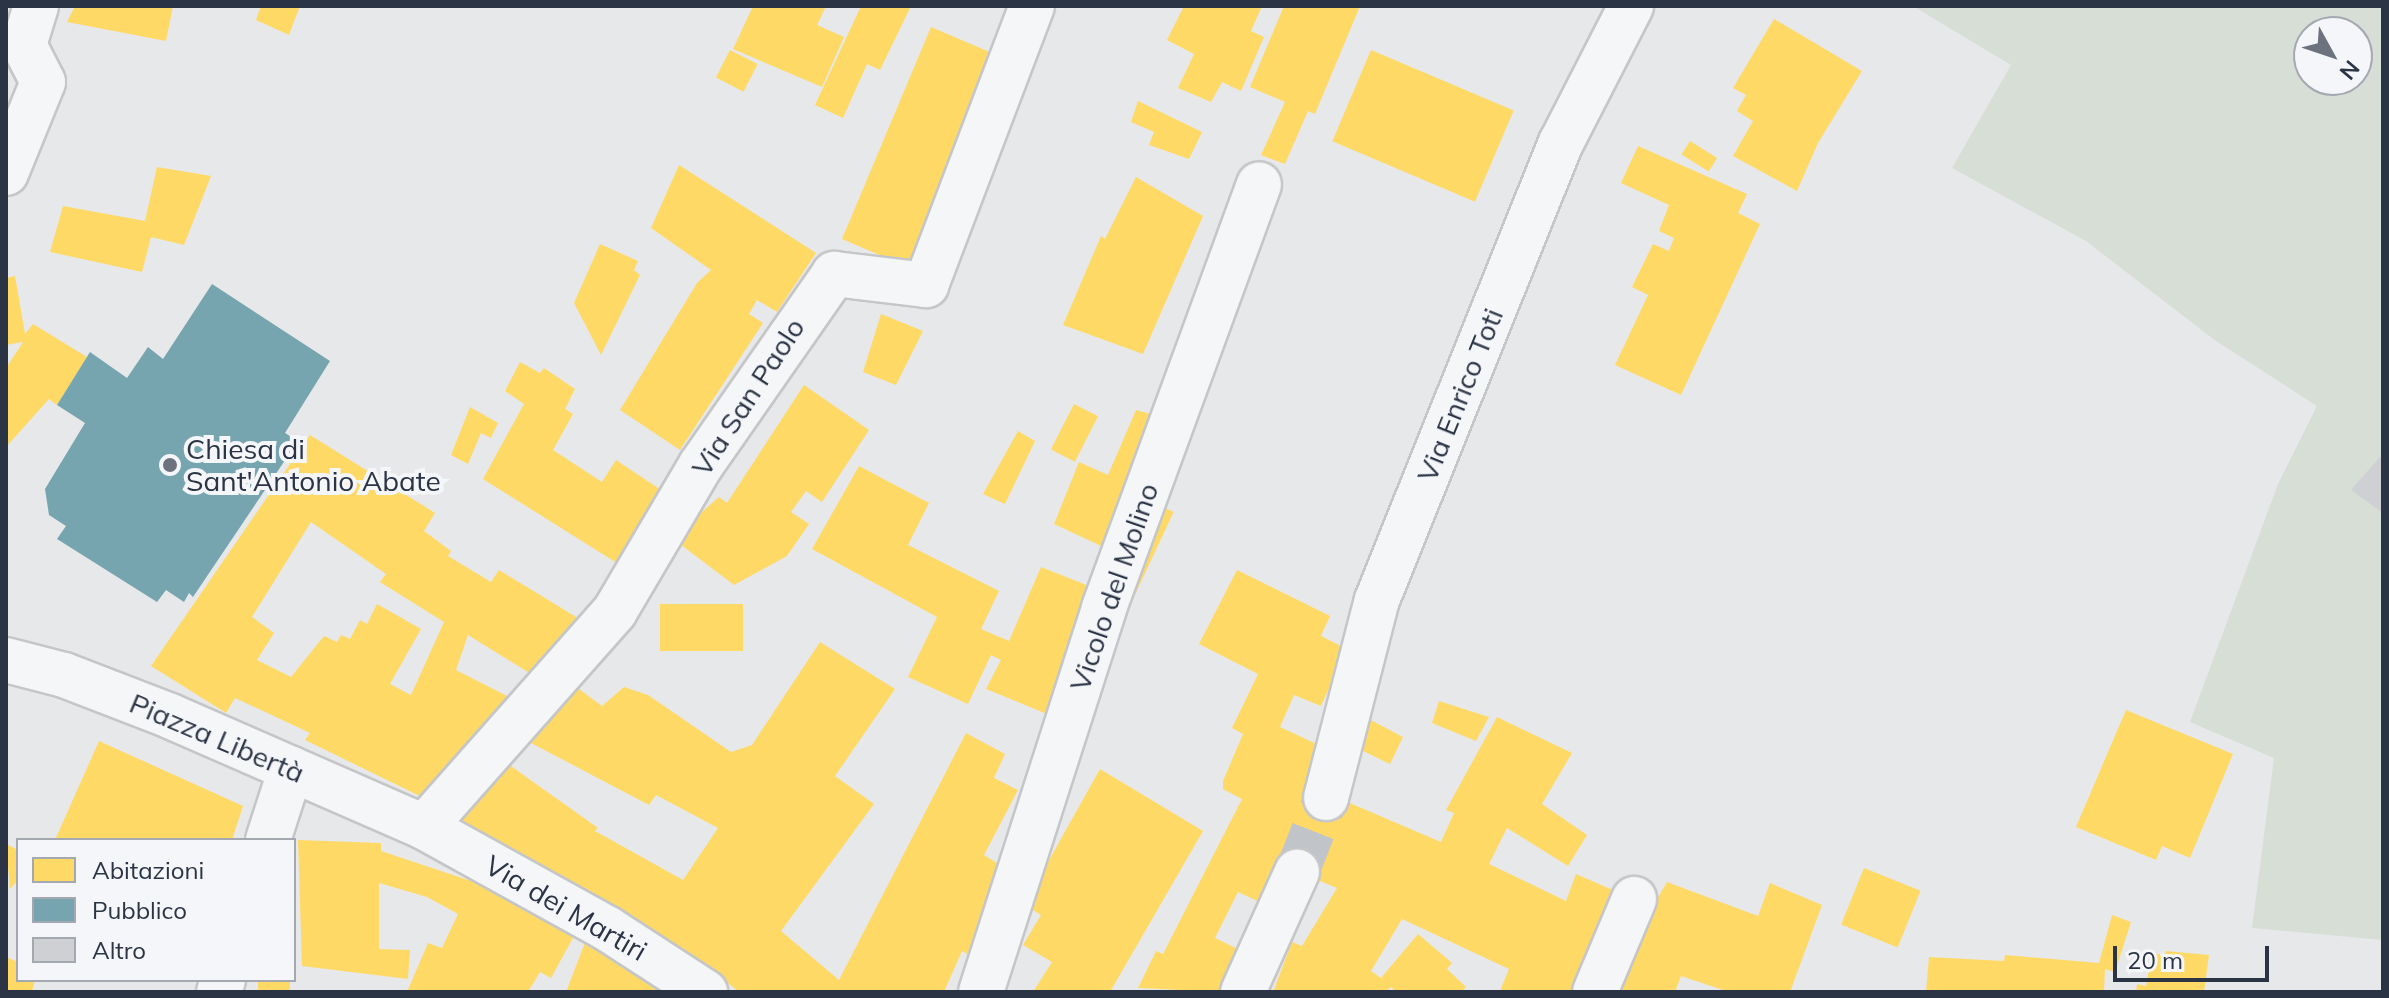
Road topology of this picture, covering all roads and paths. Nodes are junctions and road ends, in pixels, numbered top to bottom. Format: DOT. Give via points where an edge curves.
graph roads {
  1 [pos="36,6"];
  2 [pos="1032,6"];
  3 [pos="1631,6"];
  4 [pos="6,173"];
  5 [pos="1259,185"];
  6 [pos="6,660"];
  7 [pos="291,769"];
  8 [pos="1326,798"];
  9 [pos="424,827"];
  10 [pos="269,838"];
  11 [pos="1297,872"];
  12 [pos="1634,899"];
  13 [pos="701,991"];
  14 [pos="981,992"];
  15 [pos="1243,992"];
  16 [pos="1595,992"];
  1 -- 4 [label="street" via="24,45 43,82"];
  2 -- 9 [label="street, Via San Paolo" via="926,285 834,274 701,465 615,611"];
  3 -- 8 [label="street, Via Enrico Toti" via="1561,143 1377,600"];
  5 -- 14 [label="street, Vicolo del Molino" via="1104,608"];
  6 -- 7 [label="street, Piazza Libertà" via="77,680"];
  7 -- 9 [label="street, Piazza Libertà"];
  7 -- 10 [label="street"];
  9 -- 13 [label="street, Via dei Martiri" via="608,929"];
  11 -- 15 [label="street"];
  12 -- 16 [label="street"];
}
